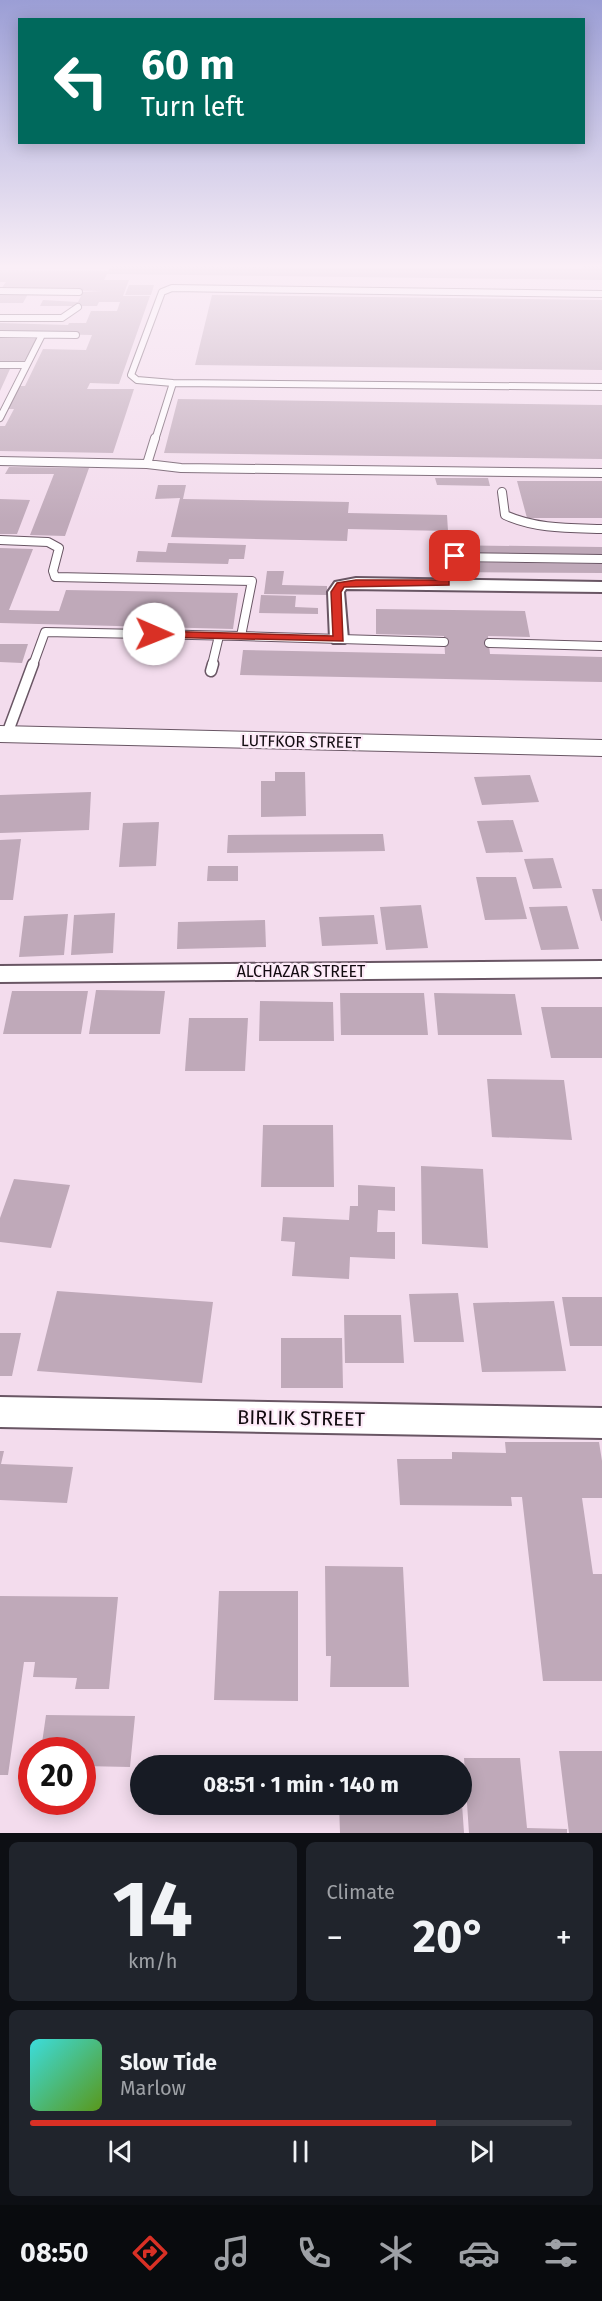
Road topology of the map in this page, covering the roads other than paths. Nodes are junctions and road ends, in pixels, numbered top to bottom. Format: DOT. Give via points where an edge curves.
graph roads {
  1 [pos="33,352"];
  2 [pos="140,352"];
  3 [pos="0,365"];
  4 [pos="26,365"];
  5 [pos="172,382"];
  6 [pos="602,387"];
  7 [pos="0,418"];
  8 [pos="0,461"];
  9 [pos="147,464"];
  10 [pos="602,472"];
  11 [pos="502,492"];
  12 [pos="602,529"];
  13 [pos="0,540"];
  14 [pos="602,559"];
  15 [pos="445,583"];
  16 [pos="602,587"];
  17 [pos="219,636"];
  18 [pos="242,636"];
  19 [pos="339,639"];
  20 [pos="444,642"];
  21 [pos="489,643"];
  22 [pos="602,646"];
  23 [pos="211,670"];
  24 [pos="2,739"];
  25 [pos="602,748"];
  26 [pos="602,764"];
  27 [pos="602,969"];
  28 [pos="0,974"];
  29 [pos="0,1412"];
  30 [pos="602,1423"];
  1 -- 4 [label="lane"];
  2 -- 5 [label="lane" via="131,375 137,380"];
  3 -- 4 [label="lane"];
  4 -- 7 [label="lane"];
  5 -- 6 [label="lane"];
  5 -- 9 [label="lane"];
  8 -- 9 [label="lane"];
  9 -- 10 [label="lane" via="181,468"];
  11 -- 12 [label="lane" via="505,515 518,522"];
  13 -- 18 [label="lane" via="48,542 59,548 55,577 252,581"];
  14 -- 15 [label="lane" via="447,557"];
  15 -- 16 [label="street"];
  15 -- 19 [label="street" via="341,585 336,592"];
  17 -- 18 [label="lane"];
  17 -- 23 [label="lane"];
  17 -- 24 [label="lane" via="45,632"];
  18 -- 19 [label="lane"];
  19 -- 20 [label="lane"];
  21 -- 22 [label="lane"];
  24 -- 25 [label="main road, LUTFKOR STREET"];
  24 -- 26 [label="main road, LUTFKOR STREET"];
  27 -- 28 [label="street, ALCHAZAR STREET"];
  29 -- 30 [label="street, BIRLIK STREET"];
}
